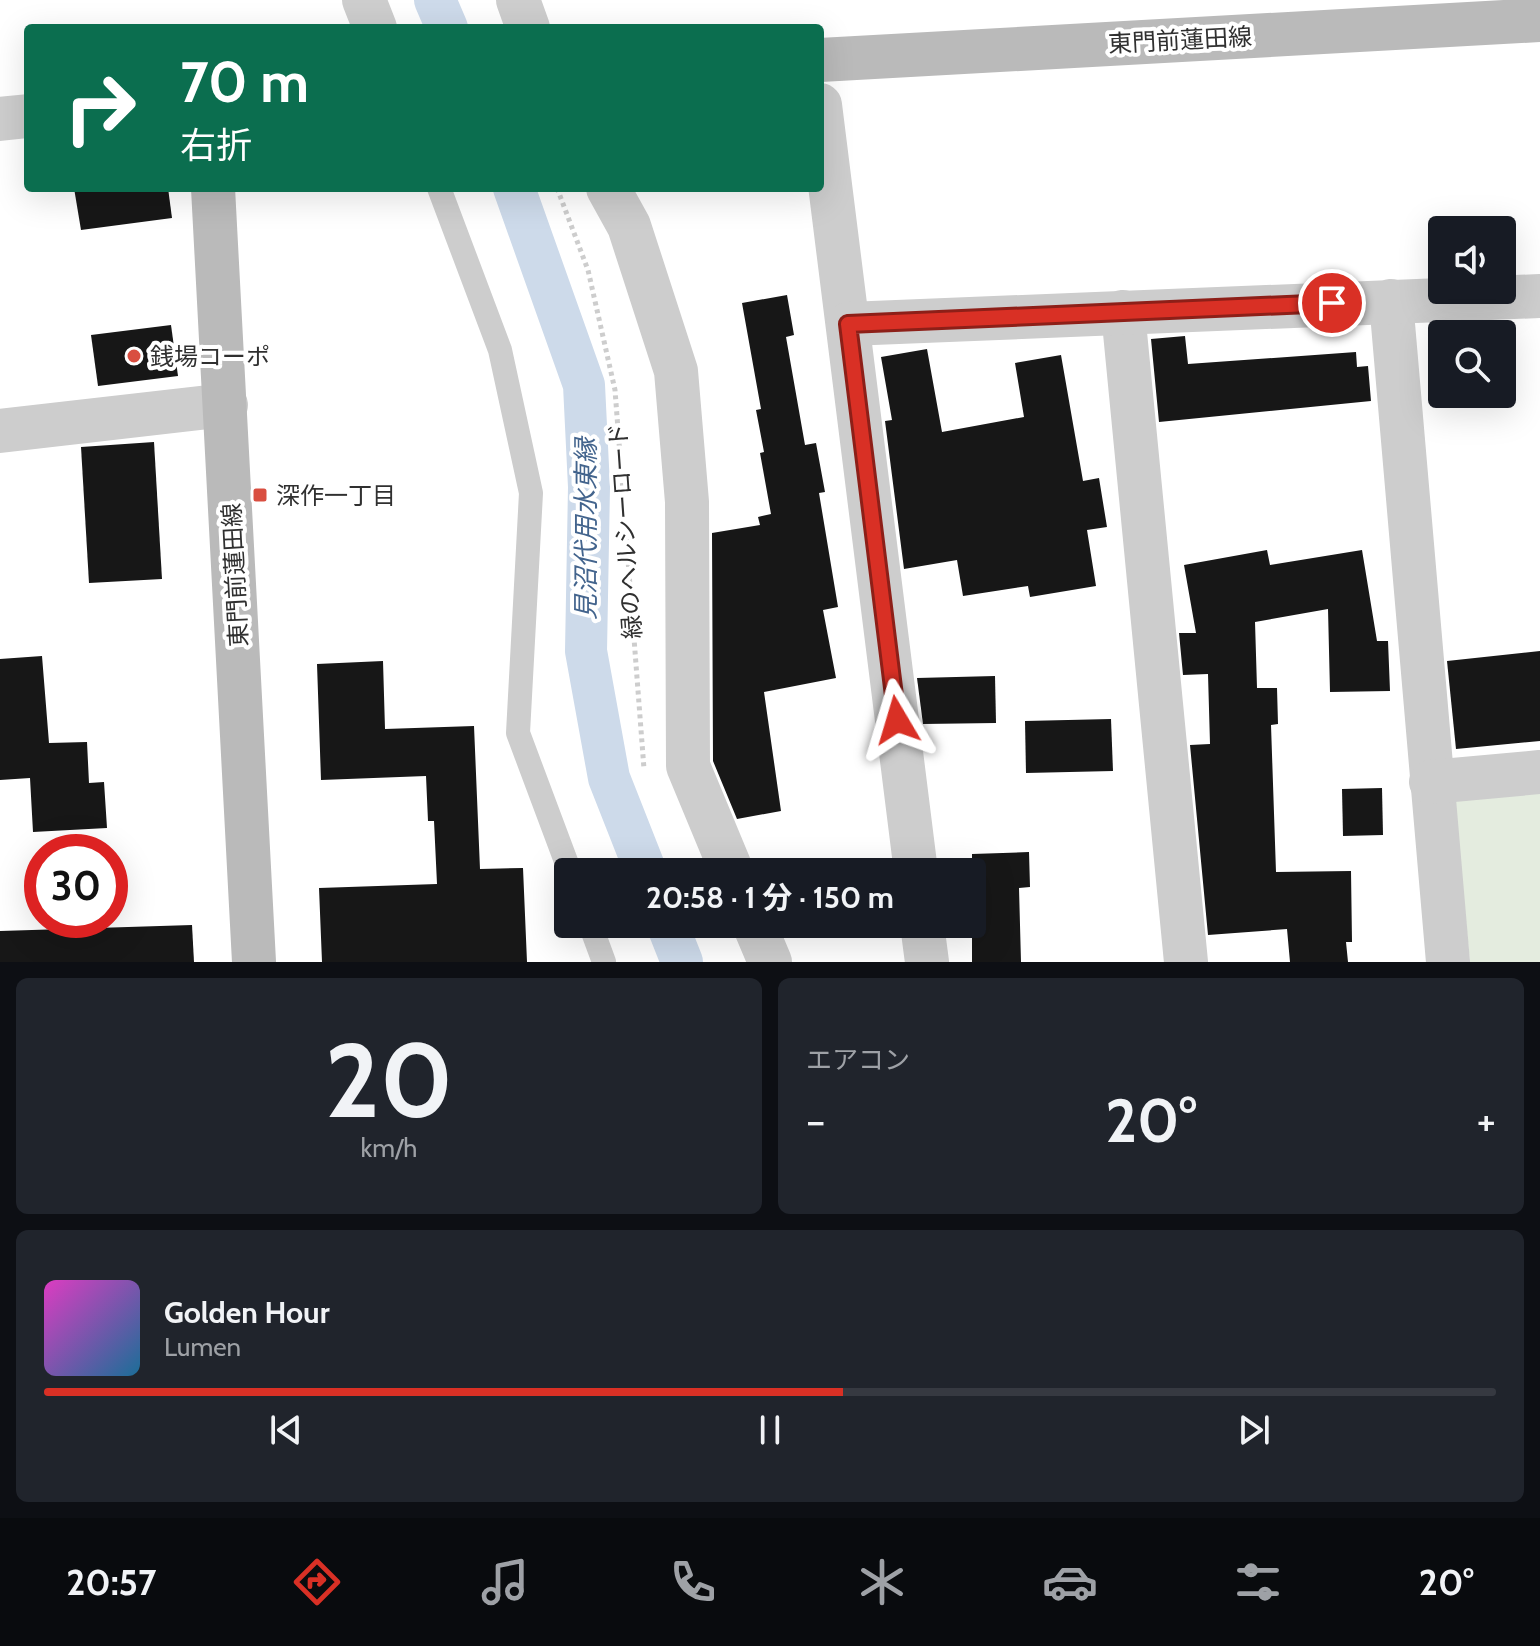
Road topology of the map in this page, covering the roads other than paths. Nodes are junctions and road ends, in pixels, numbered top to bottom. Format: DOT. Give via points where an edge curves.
graph roads {
  1 [pos="364,0"];
  2 [pos="518,0"];
  3 [pos="1539,0"];
  4 [pos="1540,7"];
  5 [pos="1540,20"];
  6 [pos="373,24"];
  7 [pos="527,24"];
  8 [pos="824,60"];
  9 [pos="24,116"];
  10 [pos="0,119"];
  11 [pos="824,136"];
  12 [pos="213,192"];
  13 [pos="441,192"];
  14 [pos="610,192"];
  15 [pos="1540,296"];
  16 [pos="1391,301"];
  17 [pos="1123,312"];
  18 [pos="848,324"];
  19 [pos="226,405"];
  20 [pos="0,431"];
  21 [pos="1540,772"];
  22 [pos="1431,782"];
  23 [pos="565,858"];
  24 [pos="726,858"];
  25 [pos="914,858"];
  26 [pos="595,938"];
  27 [pos="760,938"];
  28 [pos="924,938"];
  29 [pos="254,962"];
  30 [pos="604,962"];
  31 [pos="770,962"];
  32 [pos="927,962"];
  33 [pos="1186,962"];
  34 [pos="1448,962"];
  1 -- 6 [label="street"];
  2 -- 7 [label="street"];
  3 -- 4 [label="street"];
  5 -- 8 [label="main road, 東門前蓮田線"];
  9 -- 10 [label="street"];
  11 -- 18 [label="street"];
  12 -- 19 [label="main road, 東門前蓮田線"];
  13 -- 23 [label="lane" via="500,350 531,493 518,733"];
  14 -- 24 [label="street" via="629,226 676,371 687,502 688,766"];
  15 -- 16 [label="street"];
  16 -- 17 [label="street"];
  16 -- 22 [label="street"];
  17 -- 18 [label="street"];
  17 -- 33 [label="street"];
  18 -- 25 [label="street"];
  19 -- 20 [label="street"];
  19 -- 29 [label="main road, 東門前蓮田線"];
  21 -- 22 [label="street"];
  22 -- 34 [label="street"];
  26 -- 30 [label="lane"];
  27 -- 31 [label="street"];
  28 -- 32 [label="street"];
}
